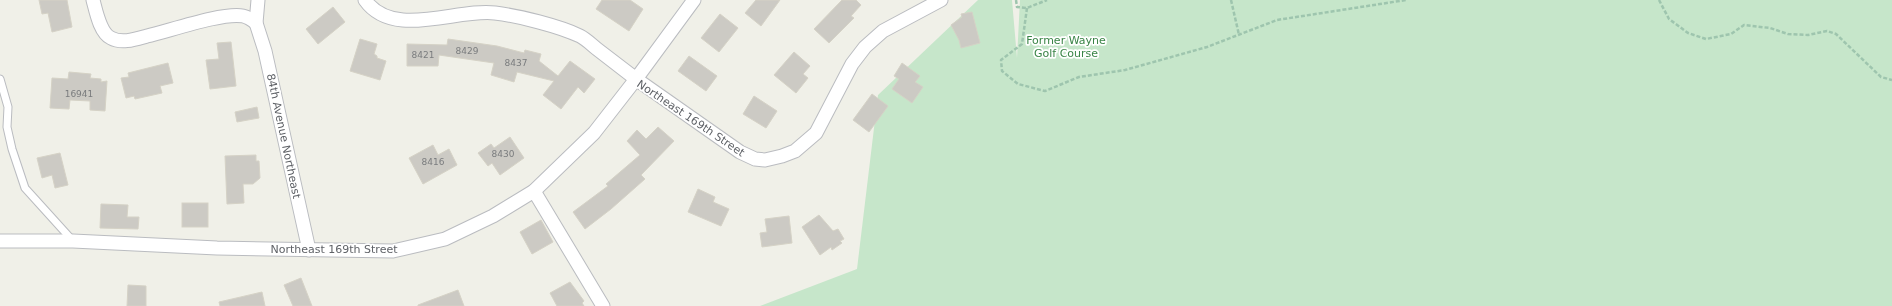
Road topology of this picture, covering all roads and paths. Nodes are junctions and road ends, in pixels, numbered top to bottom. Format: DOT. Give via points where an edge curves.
graph roads {
  1 [pos="93,0"];
  2 [pos="258,0"];
  3 [pos="694,0"];
  4 [pos="941,0"];
  5 [pos="1016,0"];
  6 [pos="1047,0"];
  7 [pos="1231,0"];
  8 [pos="1406,0"];
  9 [pos="1659,0"];
  10 [pos="367,2"];
  11 [pos="1027,8"];
  12 [pos="256,23"];
  13 [pos="1240,35"];
  14 [pos="0,79"];
  15 [pos="636,79"];
  16 [pos="1892,80"];
  17 [pos="1,90"];
  18 [pos="534,191"];
  19 [pos="0,241"];
  20 [pos="73,241"];
  21 [pos="309,250"];
  22 [pos="603,306"];
  1 -- 12 [label="street" via="107,35 119,40 135,39 223,16 243,16"];
  2 -- 12 [label="street, 84th Avenue Northeast"];
  3 -- 15 [label="street"];
  4 -- 15 [label="street, Northeast 169th Street" via="883,31 865,47 852,64 816,133 795,151 782,156 765,160 755,159 740,152"];
  5 -- 11 [label="path" via="1017,7"];
  6 -- 11 [label="path"];
  7 -- 13 [label="path"];
  8 -- 13 [label="path" via="1277,20"];
  9 -- 16 [label="path" via="1669,19 1688,33 1706,39 1731,34 1744,25 1770,28 1788,34 1808,35 1827,31 1836,34 1881,77"];
  10 -- 15 [label="street" via="380,13 393,18 419,21 472,13 494,13 529,19 581,36"];
  11 -- 13 [label="path" via="1022,44 1001,60 1002,71 1018,84 1045,91 1080,77 1125,70 1207,48"];
  12 -- 21 [label="street, 84th Avenue Northeast" via="266,51"];
  14 -- 17 [label="lane"];
  15 -- 18 [label="street, Northeast 169th Street" via="594,133"];
  17 -- 20 [label="lane" via="8,107 8,134 25,188"];
  18 -- 21 [label="street, Northeast 169th Street" via="493,216 445,239 393,251"];
  18 -- 22 [label="street"];
  19 -- 20 [label="street, Northeast 169th Street"];
  20 -- 21 [label="street, Northeast 169th Street"];
}
